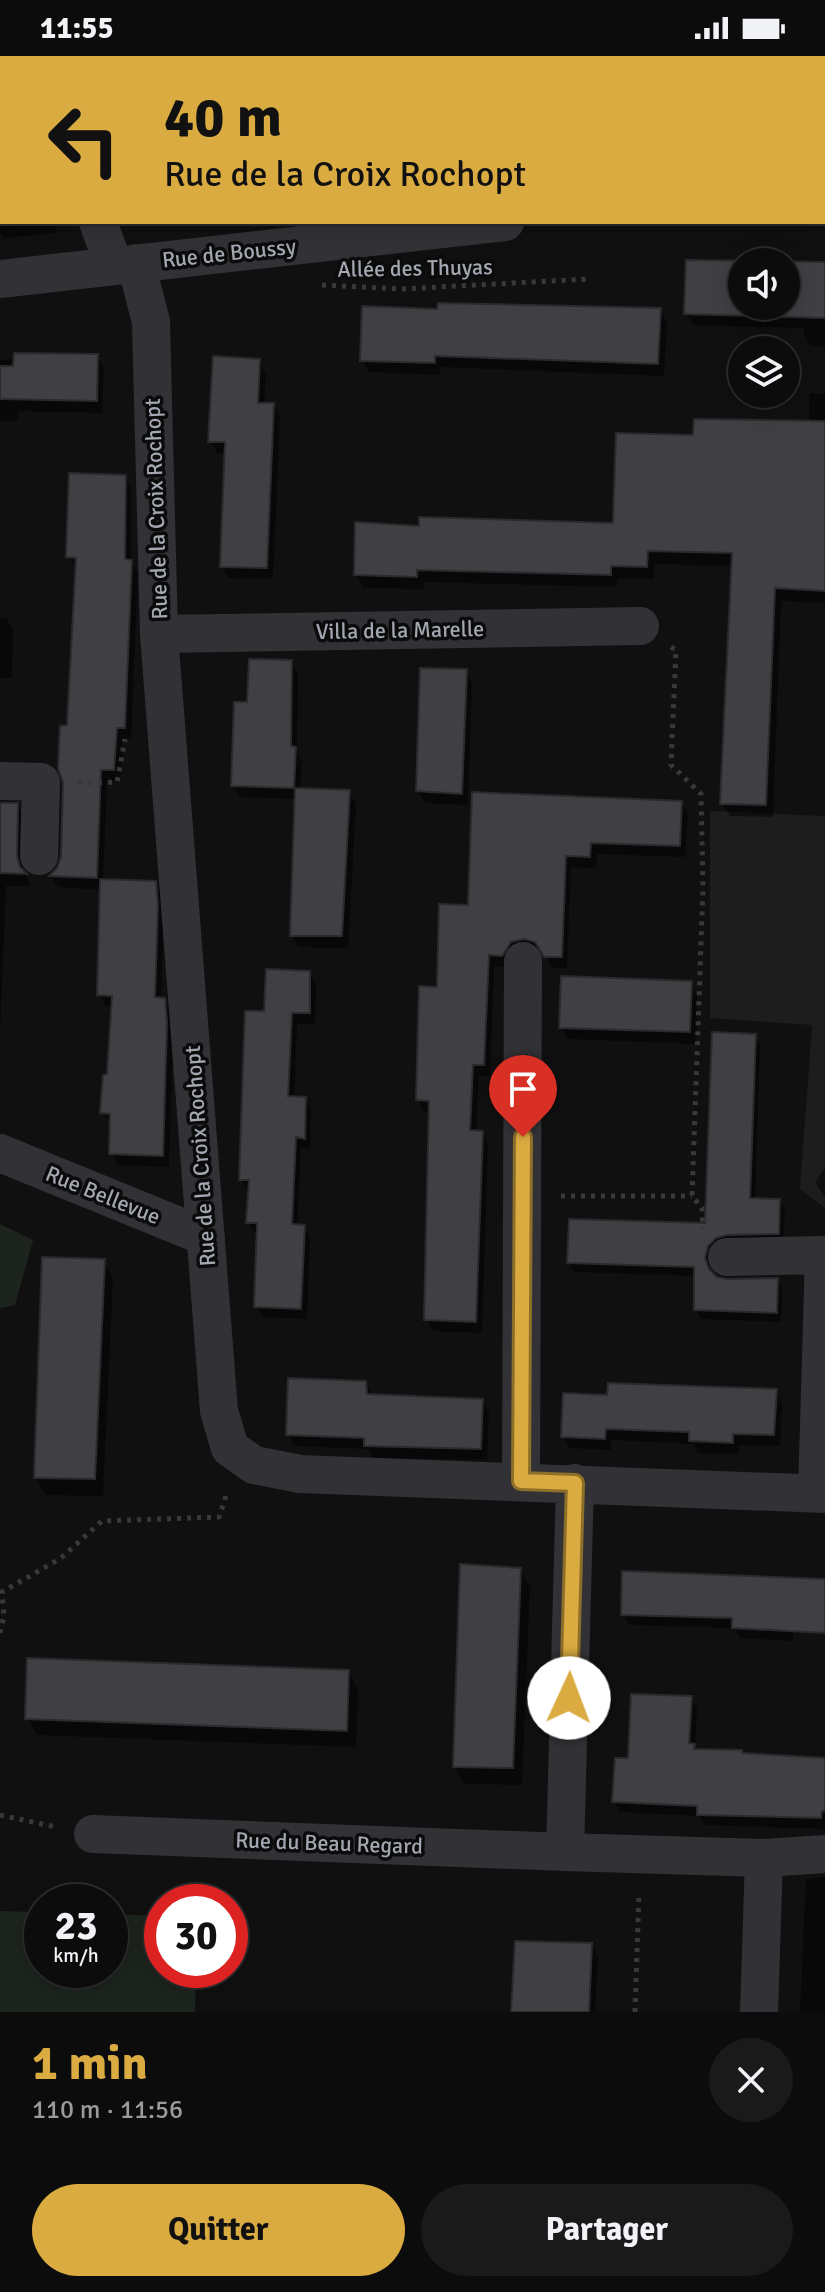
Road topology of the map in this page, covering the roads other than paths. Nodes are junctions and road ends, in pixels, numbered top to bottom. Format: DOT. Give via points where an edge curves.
graph roads {
  1 [pos="99,224"];
  2 [pos="487,224"];
  3 [pos="125,264"];
  4 [pos="0,279"];
  5 [pos="640,626"];
  6 [pos="159,634"];
  7 [pos="0,781"];
  8 [pos="39,856"];
  9 [pos="523,961"];
  10 [pos="0,1153"];
  11 [pos="206,1237"];
  12 [pos="727,1257"];
  13 [pos="521,1481"];
  14 [pos="575,1483"];
  15 [pos="821,1493"];
  16 [pos="93,1834"];
  17 [pos="565,1852"];
  18 [pos="825,1854"];
  19 [pos="764,1858"];
  20 [pos="759,2012"];
  1 -- 3 [label="street, Rue de la Croix Rochopt"];
  2 -- 3 [label="street, Rue de Boussy"];
  3 -- 4 [label="street, Rue de Boussy"];
  3 -- 6 [label="street, Rue de la Croix Rochopt" via="151,322"];
  5 -- 6 [label="street, Villa de la Marelle"];
  6 -- 11 [label="street, Rue de la Croix Rochopt"];
  7 -- 8 [label="street" via="41,782"];
  9 -- 13 [label="street"];
  10 -- 11 [label="street, Rue Bellevue"];
  11 -- 13 [label="street, Rue de la Croix Rochopt" via="219,1411 230,1448 254,1465 300,1474"];
  12 -- 15 [label="street" via="824,1255"];
  13 -- 14 [label="street"];
  14 -- 15 [label="street"];
  14 -- 17 [label="street"];
  16 -- 17 [label="street, Rue du Beau Regard"];
  17 -- 19 [label="street, Rue du Beau Regard"];
  18 -- 19 [label="street, Rue du Beau Regard"];
  19 -- 20 [label="street"];
}
